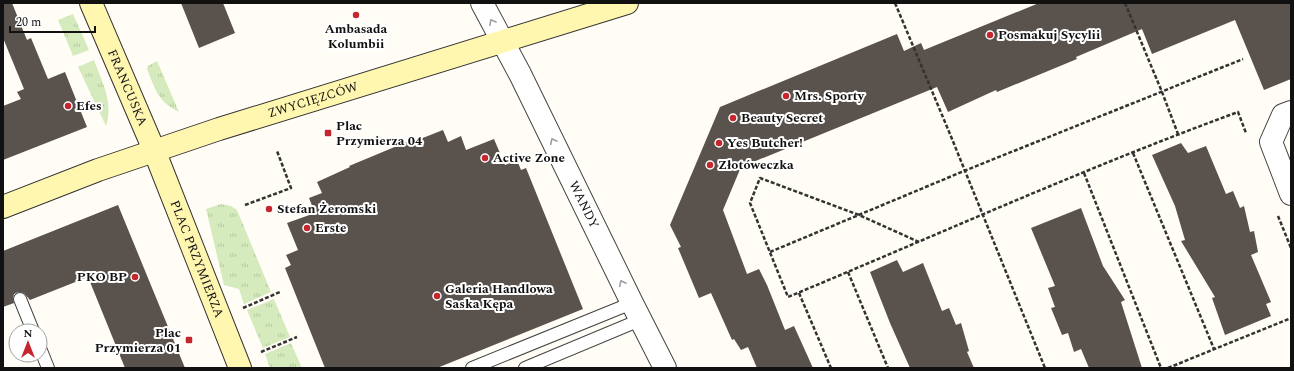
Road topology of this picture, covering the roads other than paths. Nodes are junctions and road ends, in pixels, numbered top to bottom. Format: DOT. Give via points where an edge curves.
graph roads {
  1 [pos="91,3"];
  2 [pos="482,3"];
  3 [pos="627,3"];
  4 [pos="502,42"];
  5 [pos="1291,112"];
  6 [pos="154,150"];
  7 [pos="1291,194"];
  8 [pos="3,207"];
  9 [pos="20,299"];
  10 [pos="636,311"];
  11 [pos="30,323"];
  12 [pos="240,368"];
  13 [pos="472,368"];
  14 [pos="524,368"];
  15 [pos="665,368"];
  1 -- 6 [label="street, FRANCUSKA"];
  4 -- 2 [label="street, WANDY, one-way"];
  3 -- 4 [label="street, ZWYCIĘZCÓW"];
  4 -- 6 [label="street, ZWYCIĘZCÓW"];
  10 -- 4 [label="street, WANDY, one-way"];
  5 -- 7 [label="street" via="1283,115 1271,142"];
  6 -- 8 [label="street, ZWYCIĘZCÓW"];
  6 -- 12 [label="street, PLAC PRZYMIERZA"];
  9 -- 11 [label="lane"];
  10 -- 13 [label="lane"];
  10 -- 14 [label="lane"];
  10 -- 15 [label="street, WANDY"];
}
